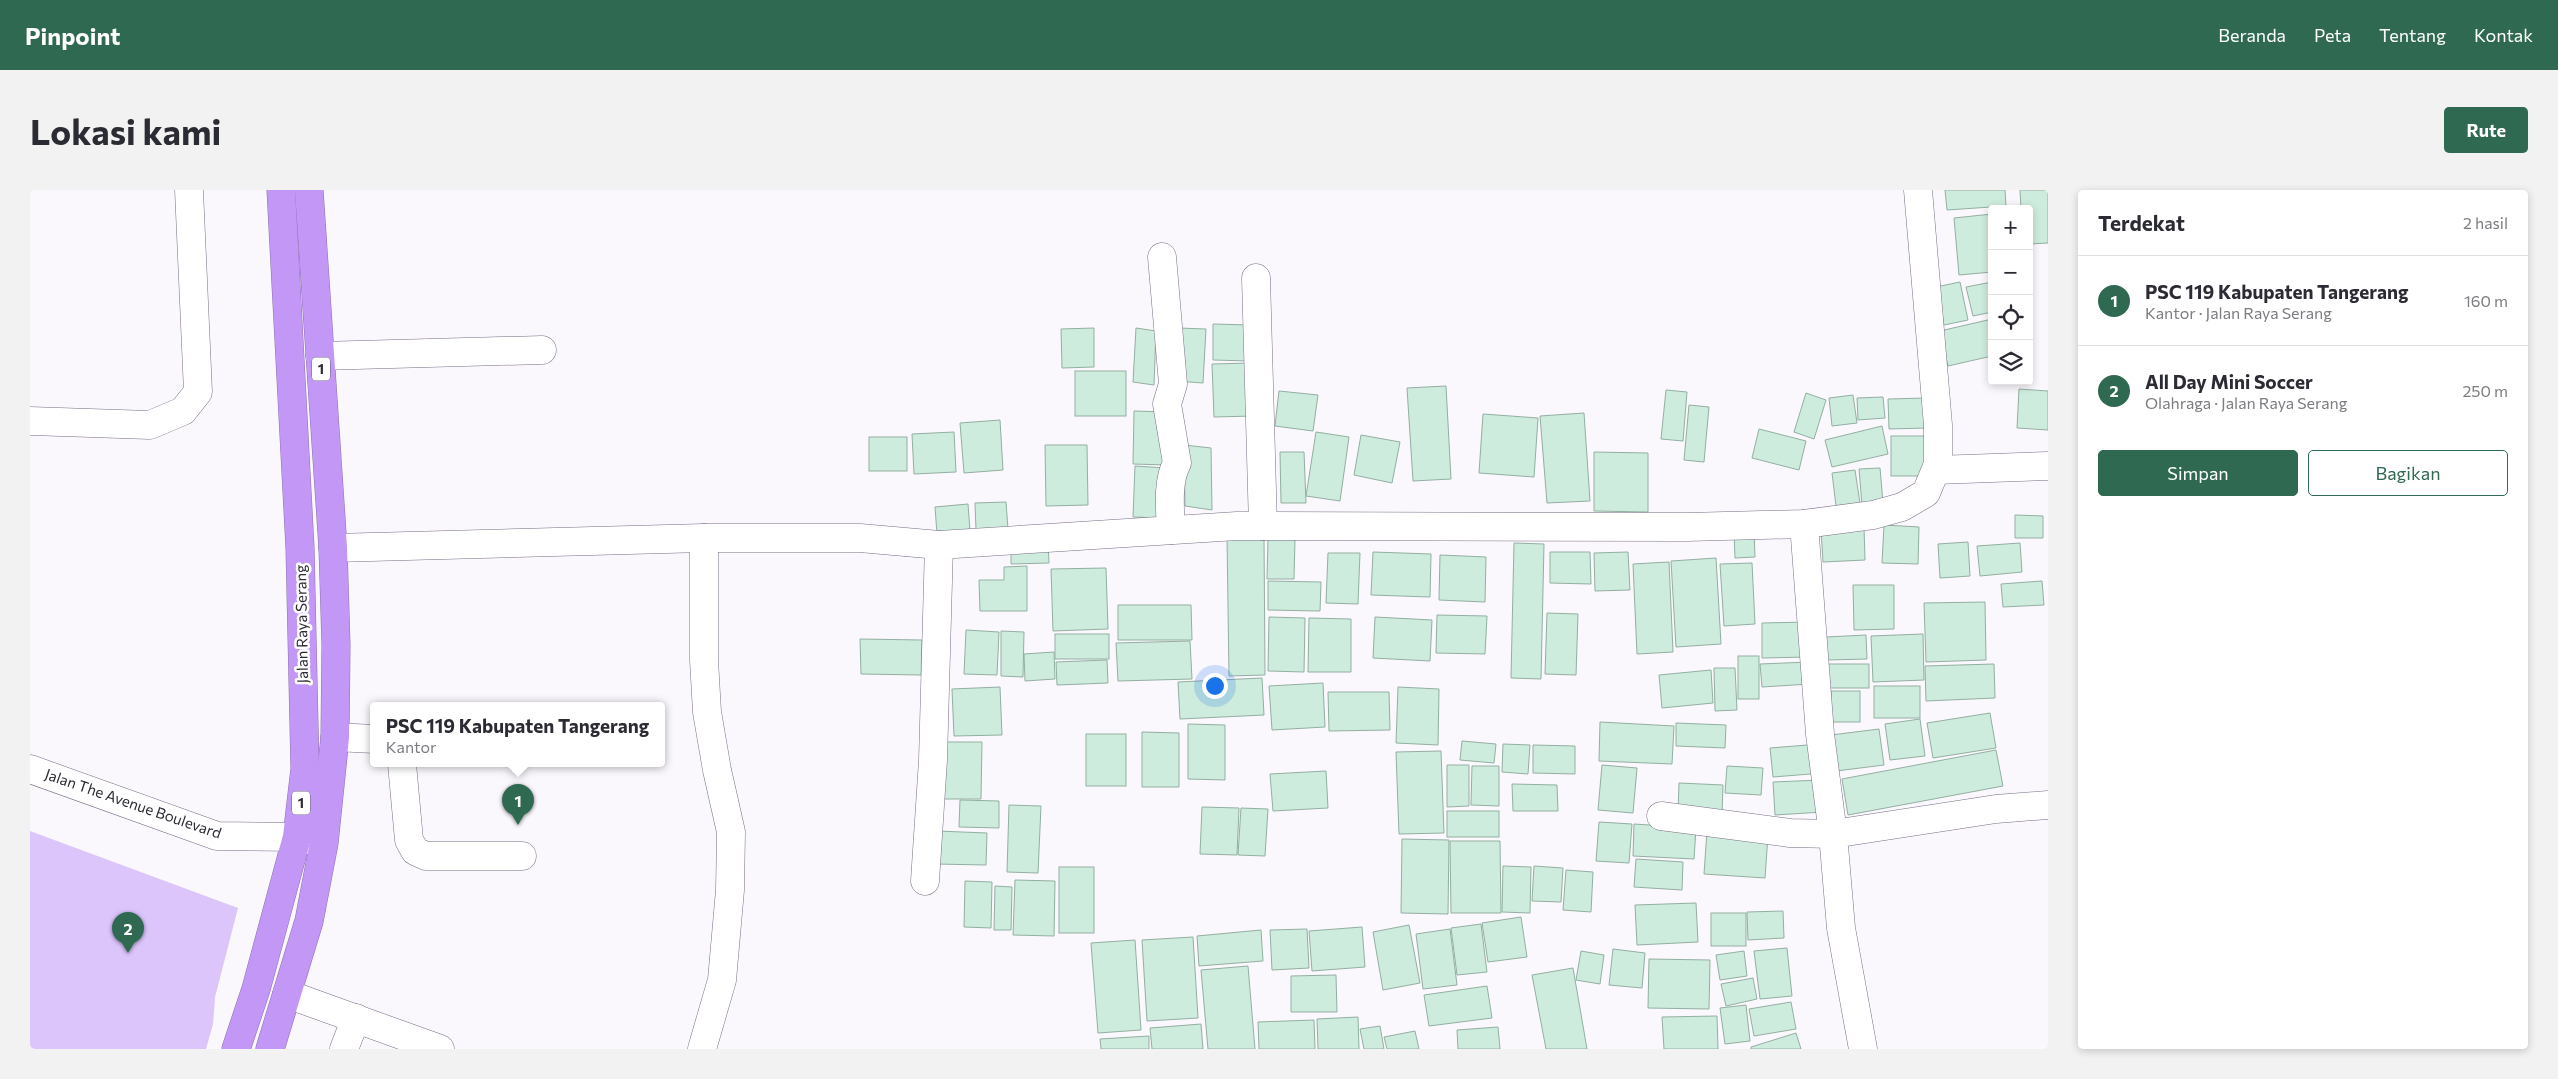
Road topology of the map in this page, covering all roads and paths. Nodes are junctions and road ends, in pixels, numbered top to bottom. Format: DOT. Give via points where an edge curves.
graph roads {
  1 [pos="189,190"];
  2 [pos="282,190"];
  3 [pos="309,190"];
  4 [pos="1918,190"];
  5 [pos="1162,257"];
  6 [pos="1256,278"];
  7 [pos="542,350"];
  8 [pos="320,356"];
  9 [pos="30,421"];
  10 [pos="2048,466"];
  11 [pos="1936,470"];
  12 [pos="1804,524"];
  13 [pos="1263,526"];
  14 [pos="1171,530"];
  15 [pos="704,538"];
  16 [pos="938,545"];
  17 [pos="333,548"];
  18 [pos="335,737"];
  19 [pos="370,739"];
  20 [pos="402,767"];
  21 [pos="30,769"];
  22 [pos="2048,806"];
  23 [pos="1661,816"];
  24 [pos="1833,834"];
  25 [pos="296,837"];
  26 [pos="324,843"];
  27 [pos="522,856"];
  28 [pos="924,881"];
  29 [pos="287,994"];
  30 [pos="356,1018"];
  31 [pos="236,1049"];
  32 [pos="270,1049"];
  33 [pos="344,1049"];
  34 [pos="440,1049"];
  35 [pos="702,1049"];
  36 [pos="1863,1049"];
  1 -- 9 [label="street" via="198,392 183,411 150,425"];
  2 -- 25 [label="highway, Jalan Raya Serang / 1" via="300,548 305,750"];
  3 -- 8 [label="highway, 1"];
  4 -- 11 [label="street" via="1938,425"];
  5 -- 14 [label="street" via="1173,384 1167,404 1177,462 1170,501"];
  6 -- 13 [label="street"];
  7 -- 8 [label="street"];
  8 -- 17 [label="highway, 1"];
  10 -- 11 [label="street"];
  11 -- 12 [label="street" via="1926,494 1902,507 1873,515"];
  12 -- 13 [label="street"];
  12 -- 24 [label="street" via="1820,734"];
  13 -- 14 [label="street"];
  14 -- 16 [label="street"];
  15 -- 16 [label="street" via="860,538"];
  15 -- 17 [label="street"];
  15 -- 35 [label="street" via="707,712 732,832 722,980"];
  16 -- 28 [label="street" via="933,760"];
  17 -- 18 [label="highway, 1"];
  18 -- 19 [label="street"];
  18 -- 26 [label="highway, 1"];
  20 -- 27 [label="street" via="409,840 416,851 426,856"];
  21 -- 25 [label="street, Jalan The Avenue Boulevard" via="218,836"];
  22 -- 24 [label="street" via="1996,809"];
  23 -- 24 [label="street"];
  24 -- 36 [label="street" via="1841,928"];
  25 -- 26 [label="street, Jalan The Avenue Boulevard"];
  25 -- 31 [label="highway, Jalan Raya Serang / 1" via="256,988"];
  26 -- 29 [label="highway, 1" via="309,921"];
  29 -- 30 [label="street"];
  29 -- 32 [label="highway, 1"];
  30 -- 33 [label="street"];
  30 -- 34 [label="street"];
}
